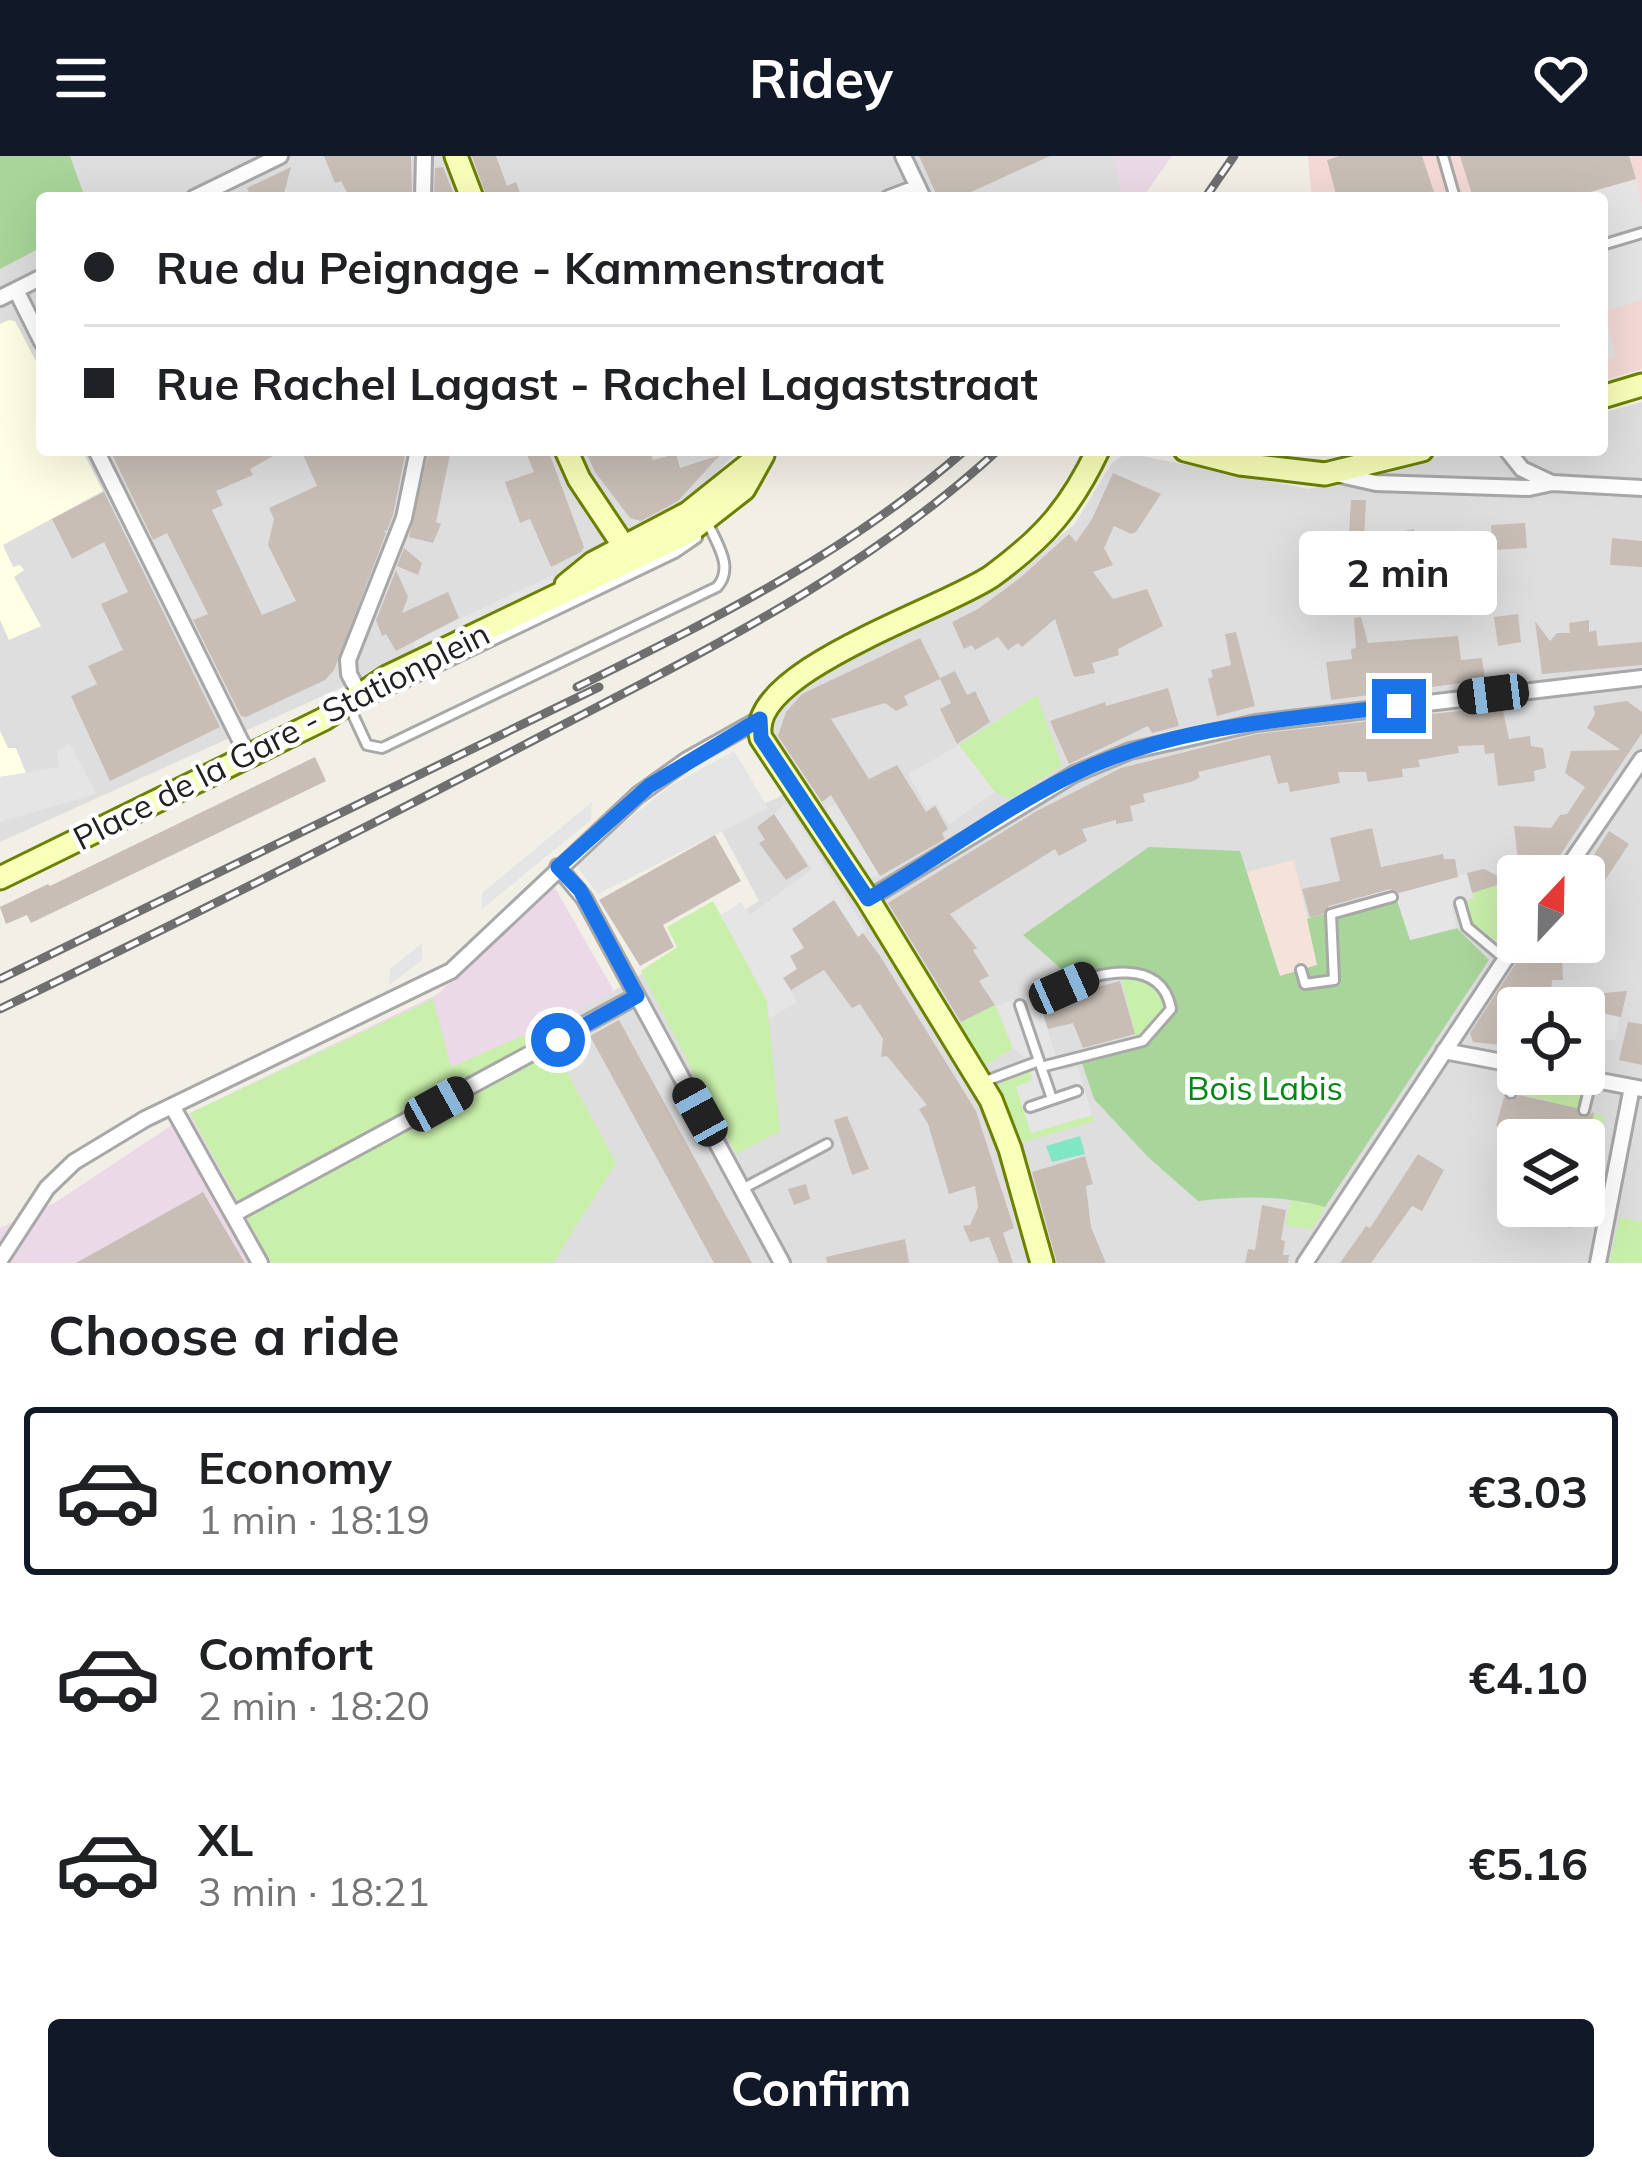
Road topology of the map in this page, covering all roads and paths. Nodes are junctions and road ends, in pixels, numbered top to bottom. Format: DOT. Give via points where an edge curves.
graph roads {
  1 [pos="280,156"];
  2 [pos="424,156"];
  3 [pos="456,156"];
  4 [pos="903,156"];
  5 [pos="1443,156"];
  6 [pos="206,192"];
  7 [pos="423,192"];
  8 [pos="470,192"];
  9 [pos="920,192"];
  10 [pos="1453,192"];
  11 [pos="1642,233"];
  12 [pos="1608,243"];
  13 [pos="36,280"];
  14 [pos="16,290"];
  15 [pos="0,298"];
  16 [pos="36,330"];
  17 [pos="1642,385"];
  18 [pos="1608,392"];
  19 [pos="99,456"];
  20 [pos="417,456"];
  21 [pos="568,456"];
  22 [pos="763,456"];
  23 [pos="1095,456"];
  24 [pos="1209,456"];
  25 [pos="1400,456"];
  26 [pos="1512,456"];
  27 [pos="1336,474"];
  28 [pos="1552,483"];
  29 [pos="1642,488"];
  30 [pos="705,511"];
  31 [pos="632,559"];
  32 [pos="1642,678"];
  33 [pos="353,698"];
  34 [pos="760,719"];
  35 [pos="248,756"];
  36 [pos="1642,758"];
  37 [pos="1576,855"];
  38 [pos="558,867"];
  39 [pos="0,878"];
  40 [pos="1392,897"];
  41 [pos="868,899"];
  42 [pos="1460,902"];
  43 [pos="1497,952"];
  44 [pos="1502,963"];
  45 [pos="1301,970"];
  46 [pos="1064,988"];
  47 [pos="637,996"];
  48 [pos="1020,1005"];
  49 [pos="1444,1051"];
  50 [pos="1497,1061"];
  51 [pos="1040,1064"];
  52 [pos="1605,1082"];
  53 [pos="982,1083"];
  54 [pos="1637,1088"];
  55 [pos="1077,1091"];
  56 [pos="1588,1095"];
  57 [pos="1052,1099"];
  58 [pos="172,1106"];
  59 [pos="1030,1107"];
  60 [pos="1584,1110"];
  61 [pos="827,1144"];
  62 [pos="742,1189"];
  63 [pos="234,1214"];
  64 [pos="0,1260"];
  65 [pos="260,1263"];
  66 [pos="782,1263"];
  67 [pos="1042,1263"];
  68 [pos="1305,1263"];
  69 [pos="1598,1263"];
  1 -- 6 [label="street"];
  2 -- 7 [label="street"];
  3 -- 8 [label="street"];
  4 -- 9 [label="street"];
  5 -- 10 [label="lane"];
  11 -- 12 [label="lane"];
  13 -- 14 [label="street"];
  14 -- 15 [label="street"];
  14 -- 16 [label="street"];
  17 -- 18 [label="street"];
  19 -- 35 [label="street"];
  20 -- 33 [label="street" via="404,518 348,660"];
  21 -- 31 [label="street"];
  22 -- 30 [label="street, Place de la Gare - Stationplein" via="744,489"];
  23 -- 34 [label="street" via="1067,508 1014,559 970,591 806,671"];
  24 -- 27 [label="street"];
  25 -- 27 [label="street"];
  26 -- 28 [label="street"];
  27 -- 28 [label="street" via="1376,483"];
  28 -- 29 [label="street"];
  30 -- 31 [label="street, Place de la Gare - Stationplein"];
  30 -- 33 [label="lane" via="726,568 717,587 382,748 367,745"];
  31 -- 33 [label="street, Place de la Gare - Stationplein" via="587,566 561,590"];
  31 -- 33 [label="lane" via="376,700"];
  32 -- 41 [label="street" via="1256,722 1130,752 1074,774"];
  33 -- 35 [label="street, Place de la Gare - Stationplein"];
  34 -- 38 [label="street" via="649,786"];
  34 -- 41 [label="street" via="761,738"];
  35 -- 39 [label="street, Place de la Gare - Stationplein"];
  36 -- 37 [label="street"];
  38 -- 47 [label="street" via="580,890"];
  38 -- 58 [label="street" via="451,971"];
  40 -- 45 [label="lane" via="1331,914 1334,980 1305,984"];
  41 -- 53 [label="street"];
  42 -- 43 [label="lane" via="1467,927"];
  44 -- 49 [label="street"];
  46 -- 51 [label="lane" via="1086,977 1138,973 1168,992 1172,1009 1143,1042"];
  47 -- 62 [label="street"];
  47 -- 63 [label="street"];
  48 -- 51 [label="lane"];
  49 -- 50 [label="street"];
  49 -- 68 [label="street"];
  51 -- 53 [label="lane"];
  51 -- 57 [label="lane"];
  52 -- 54 [label="street"];
  53 -- 67 [label="street"];
  54 -- 69 [label="street"];
  55 -- 57 [label="lane"];
  56 -- 60 [label="lane"];
  57 -- 59 [label="lane"];
  58 -- 63 [label="street"];
  58 -- 64 [label="street" via="59,1173"];
  61 -- 62 [label="lane"];
  62 -- 66 [label="street"];
  63 -- 65 [label="street"];
}
